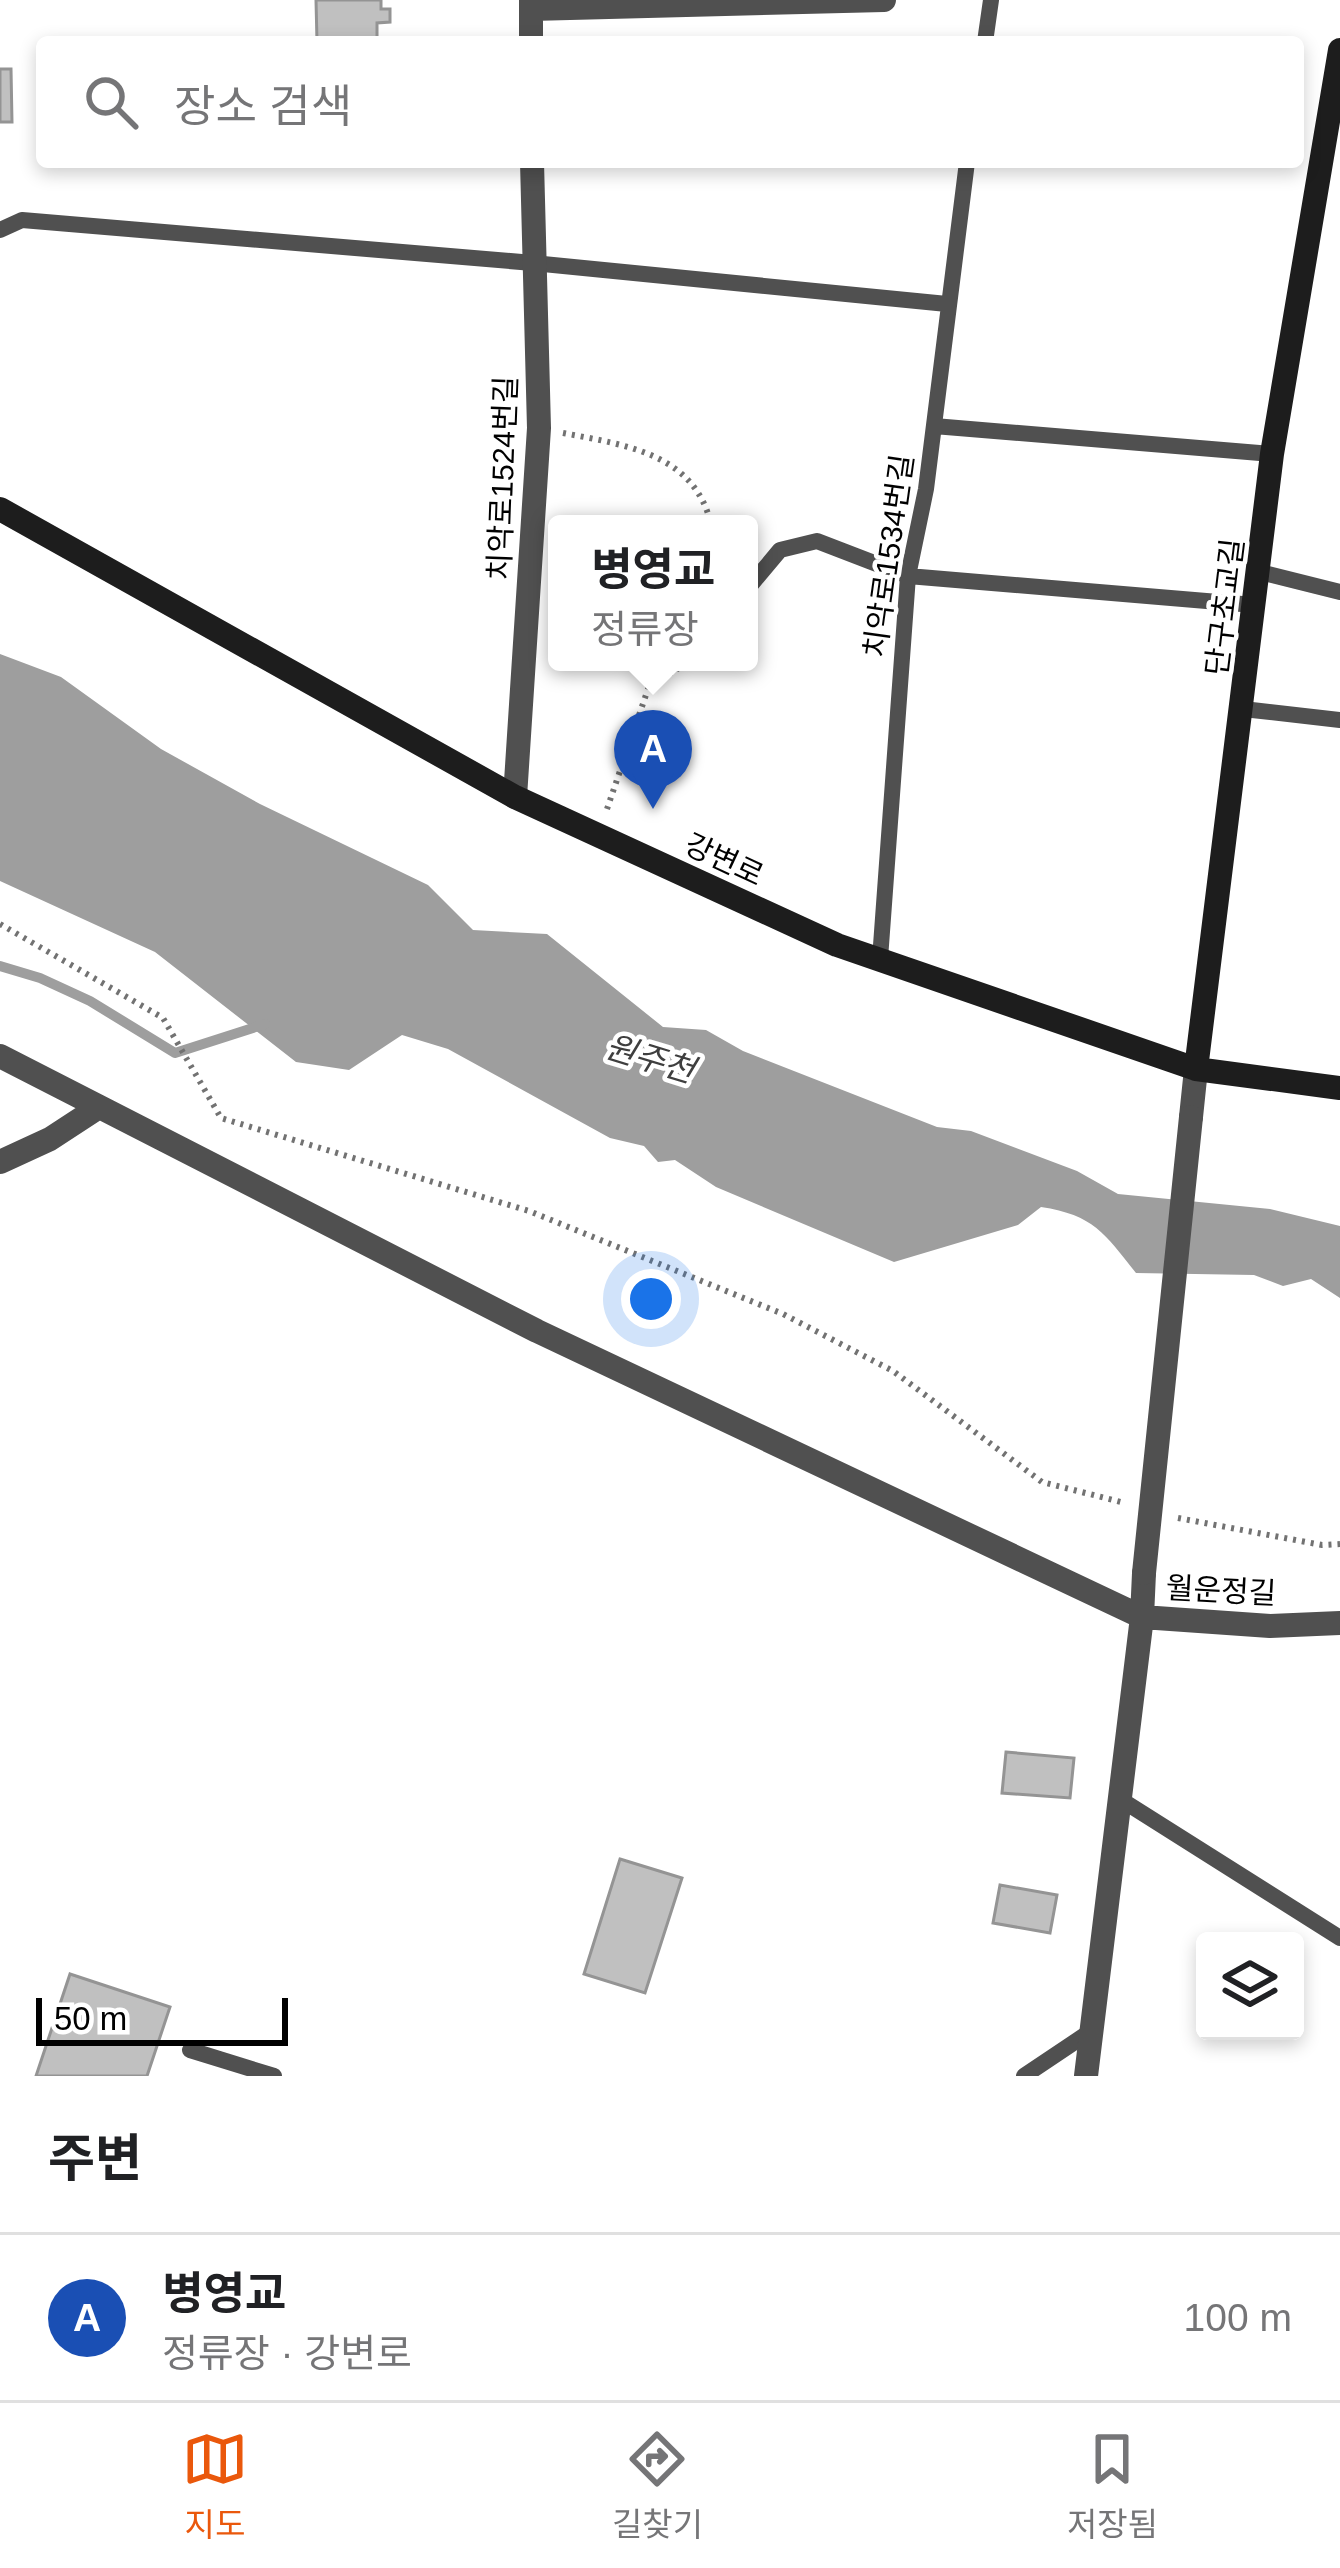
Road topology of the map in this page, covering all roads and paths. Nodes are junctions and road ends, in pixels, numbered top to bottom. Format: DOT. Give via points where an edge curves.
graph roads {
  1 [pos="884,0"];
  2 [pos="991,0"];
  3 [pos="531,5"];
  4 [pos="531,36"];
  5 [pos="986,36"];
  6 [pos="1340,50"];
  7 [pos="1332,155"];
  8 [pos="532,168"];
  9 [pos="966,168"];
  10 [pos="0,230"];
  11 [pos="533,263"];
  12 [pos="946,304"];
  13 [pos="934,426"];
  14 [pos="539,428"];
  15 [pos="1272,454"];
  16 [pos="0,509"];
  17 [pos="709,515"];
  18 [pos="1260,572"];
  19 [pos="758,576"];
  20 [pos="908,576"];
  21 [pos="1340,592"];
  22 [pos="1254,605"];
  23 [pos="674,671"];
  24 [pos="1243,709"];
  25 [pos="1340,719"];
  26 [pos="515,797"];
  27 [pos="598,835"];
  28 [pos="0,924"];
  29 [pos="880,959"];
  30 [pos="0,1056"];
  31 [pos="1196,1069"];
  32 [pos="1340,1088"];
  33 [pos="99,1107"];
  34 [pos="0,1162"];
  35 [pos="1126,1504"];
  36 [pos="1168,1515"];
  37 [pos="1340,1544"];
  38 [pos="1142,1617"];
  39 [pos="1340,1623"];
  40 [pos="1120,1799"];
  41 [pos="1340,1938"];
  42 [pos="1091,2031"];
  43 [pos="190,2050"];
  44 [pos="274,2076"];
  45 [pos="1024,2076"];
  46 [pos="1086,2076"];
  1 -- 3 [label="street"];
  2 -- 5 [label="lane"];
  3 -- 4 [label="street"];
  6 -- 7 [label="street, 단구초교길"];
  7 -- 15 [label="street, 단구초교길"];
  8 -- 11 [label="street, 치악로1524번길"];
  9 -- 12 [label="lane, 치악로1534번길"];
  10 -- 11 [label="lane" via="22,220"];
  11 -- 12 [label="lane"];
  11 -- 14 [label="street, 치악로1524번길"];
  12 -- 13 [label="lane, 치악로1534번길"];
  13 -- 15 [label="lane"];
  13 -- 20 [label="lane, 치악로1534번길"];
  14 -- 17 [label="path" via="666,459 705,499"];
  14 -- 26 [label="street, 치악로1524번길"];
  15 -- 18 [label="street, 단구초교길"];
  16 -- 26 [label="street, 강변로"];
  18 -- 21 [label="lane"];
  18 -- 22 [label="street, 단구초교길"];
  19 -- 20 [label="lane" via="780,550 817,541"];
  20 -- 22 [label="lane"];
  20 -- 29 [label="lane, 치악로1534번길"];
  22 -- 24 [label="street, 단구초교길"];
  23 -- 27 [label="path" via="649,686"];
  24 -- 25 [label="lane"];
  24 -- 31 [label="street, 단구초교길"];
  26 -- 27 [label="street, 강변로"];
  27 -- 29 [label="street, 강변로"];
  28 -- 35 [label="path" via="163,1018 220,1118 530,1211 783,1314 893,1371 1042,1481"];
  29 -- 31 [label="street, 강변로"];
  30 -- 33 [label="street"];
  31 -- 32 [label="street, 강변로"];
  31 -- 38 [label="street, 월운정길, bridge"];
  33 -- 34 [label="street"];
  33 -- 38 [label="street" via="537,1331"];
  36 -- 37 [label="path"];
  38 -- 39 [label="street, 월운정길"];
  38 -- 40 [label="street"];
  40 -- 41 [label="lane"];
  40 -- 42 [label="street"];
  42 -- 45 [label="lane"];
  42 -- 46 [label="street"];
  43 -- 44 [label="lane"];
}
